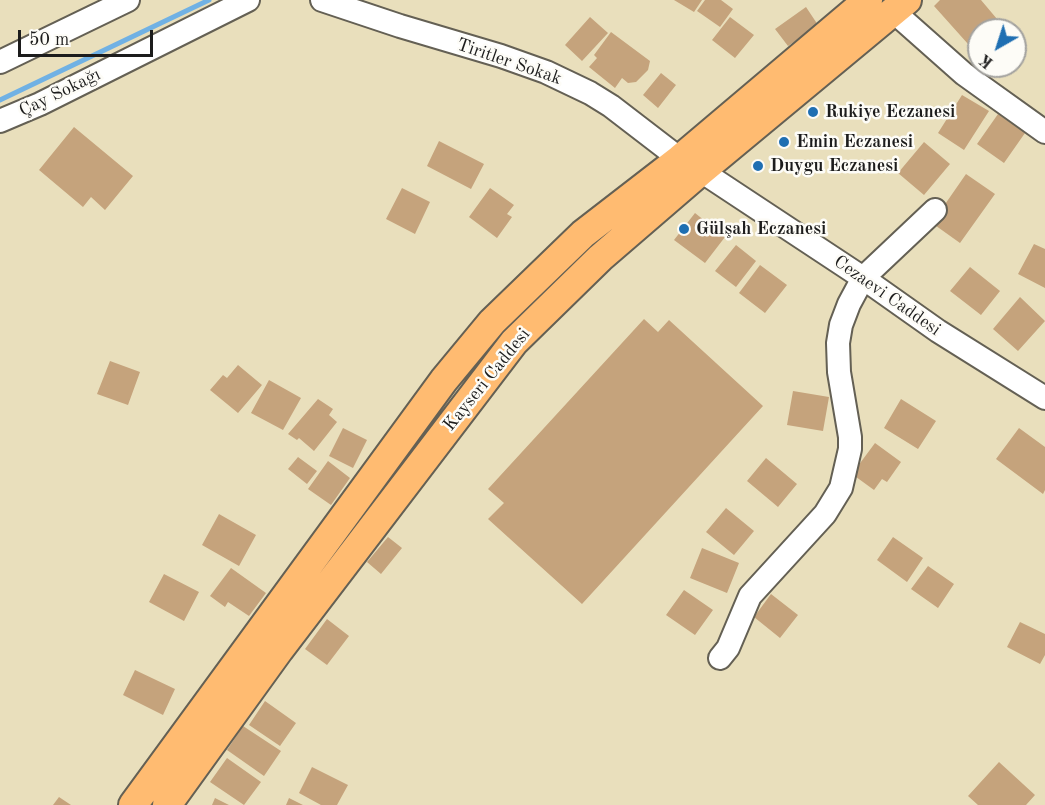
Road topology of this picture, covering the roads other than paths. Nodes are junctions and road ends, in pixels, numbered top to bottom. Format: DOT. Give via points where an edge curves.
graph roads {
  1 [pos="128,0"];
  2 [pos="248,0"];
  3 [pos="322,0"];
  4 [pos="868,0"];
  5 [pos="901,6"];
  6 [pos="0,62"];
  7 [pos="0,122"];
  8 [pos="1045,132"];
  9 [pos="691,165"];
  10 [pos="935,210"];
  11 [pos="863,278"];
  12 [pos="1045,398"];
  13 [pos="720,658"];
  14 [pos="133,805"];
  15 [pos="167,805"];
  1 -- 6 [label="street"];
  2 -- 7 [label="street, Çay Sokağı"];
  3 -- 9 [label="street, Tiritler Sokak" via="546,72 611,106"];
  4 -- 9 [label="main road, Kayseri Caddesi"];
  5 -- 8 [label="street" via="964,74"];
  5 -- 9 [label="main road, Kayseri Caddesi"];
  9 -- 11 [label="street, Cezaevi Caddesi"];
  9 -- 14 [label="main road, Kayseri Caddesi" via="584,234 492,322 444,380"];
  9 -- 15 [label="main road, Kayseri Caddesi" via="514,342 279,650"];
  10 -- 11 [label="street"];
  11 -- 12 [label="street, Cezaevi Caddesi"];
  11 -- 13 [label="street" via="845,314 838,343 850,449 841,488 825,514 750,596 729,648"];
}
